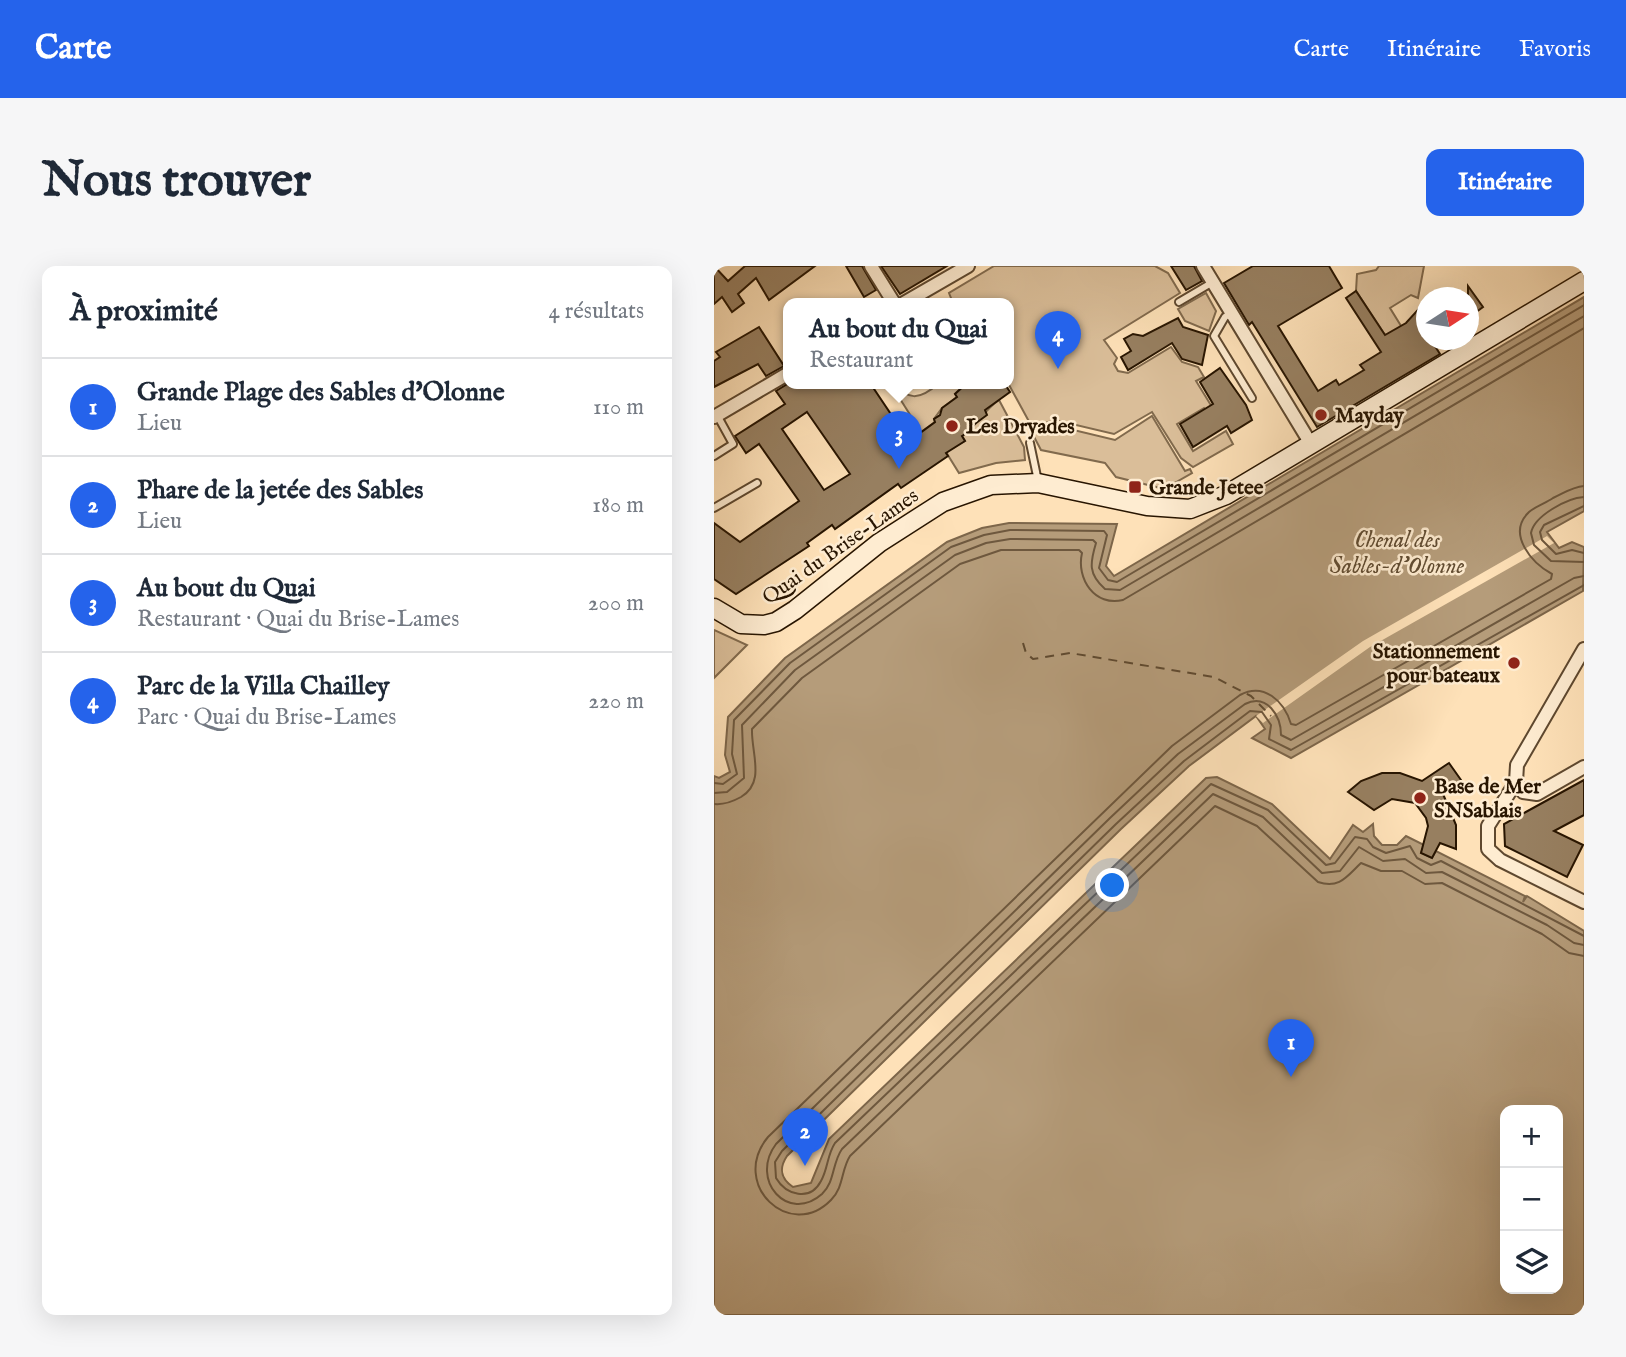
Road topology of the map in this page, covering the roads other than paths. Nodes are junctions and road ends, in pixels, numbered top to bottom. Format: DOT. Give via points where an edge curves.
graph roads {
  1 [pos="871,266"];
  2 [pos="968,266"];
  3 [pos="1203,266"];
  4 [pos="1584,281"];
  5 [pos="1213,282"];
  6 [pos="891,298"];
  7 [pos="913,298"];
  8 [pos="1179,302"];
  9 [pos="1231,313"];
  10 [pos="783,377"];
  11 [pos="1252,398"];
  12 [pos="716,416"];
  13 [pos="1030,443"];
  14 [pos="1311,444"];
  15 [pos="714,456"];
  16 [pos="757,483"];
  17 [pos="1038,483"];
  18 [pos="714,508"];
  19 [pos="714,608"];
  20 [pos="1584,649"];
  21 [pos="1584,767"];
  22 [pos="1516,782"];
  23 [pos="1584,902"];
  1 -- 6 [label="street"];
  2 -- 7 [label="street"];
  3 -- 5 [label="street"];
  4 -- 14 [label="street, Quai du Brise-Lames"];
  5 -- 8 [label="lane"];
  5 -- 9 [label="street"];
  9 -- 11 [label="lane" via="1214,336"];
  9 -- 14 [label="street"];
  10 -- 12 [label="street"];
  12 -- 15 [label="lane" via="733,444"];
  13 -- 17 [label="lane"];
  14 -- 17 [label="street, Quai du Brise-Lames" via="1226,495 1190,509 1147,506"];
  16 -- 18 [label="lane"];
  17 -- 19 [label="street, Quai du Brise-Lames" via="991,485 943,502 879,543 795,610 764,625 734,621"];
  20 -- 22 [label="street" via="1517,765"];
  21 -- 22 [label="street" via="1537,794 1523,792"];
  22 -- 23 [label="street" via="1488,826 1488,849 1500,860"];
}
